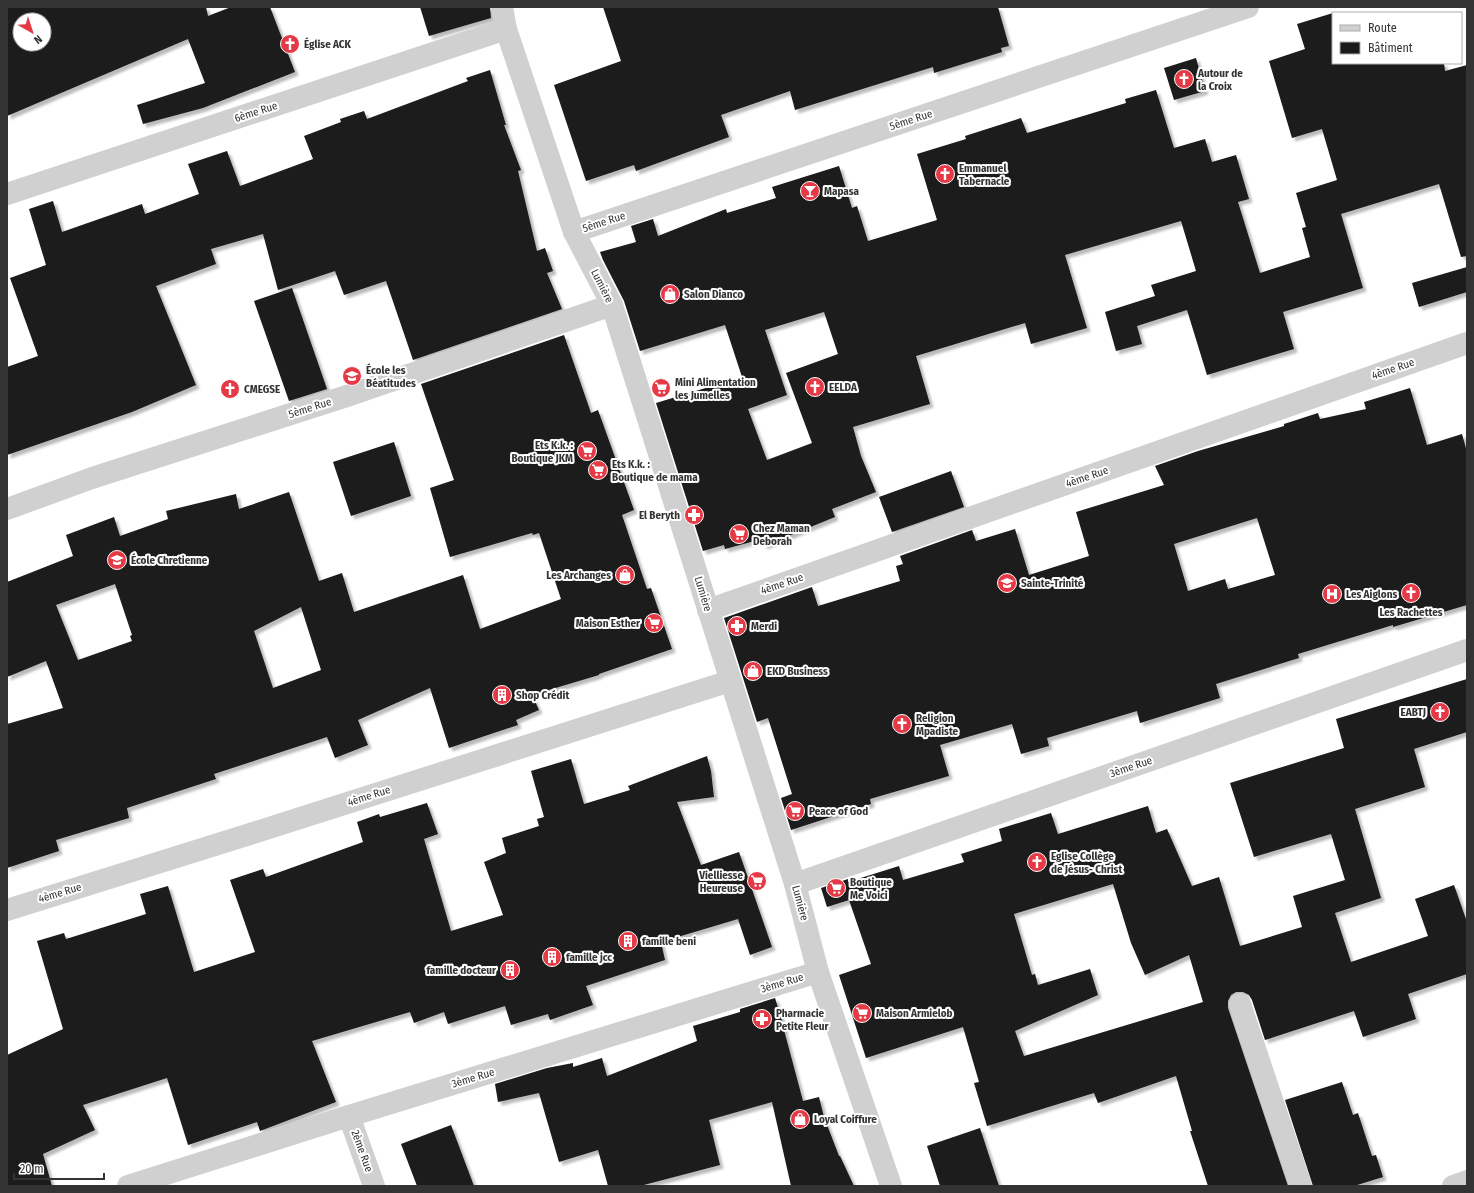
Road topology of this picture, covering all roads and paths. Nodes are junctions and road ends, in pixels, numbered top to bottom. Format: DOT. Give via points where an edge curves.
graph roads {
  1 [pos="502,7"];
  2 [pos="1248,7"];
  3 [pos="506,29"];
  4 [pos="7,194"];
  5 [pos="574,232"];
  6 [pos="612,305"];
  7 [pos="1467,343"];
  8 [pos="7,509"];
  9 [pos="708,610"];
  10 [pos="1467,650"];
  11 [pos="730,681"];
  12 [pos="795,884"];
  13 [pos="7,910"];
  14 [pos="818,972"];
  15 [pos="1240,1004"];
  16 [pos="349,1116"];
  17 [pos="1467,1181"];
  18 [pos="128,1186"];
  19 [pos="374,1186"];
  20 [pos="891,1186"];
  21 [pos="1301,1186"];
  22 [pos="1453,1186"];
  1 -- 3 [label="street, Lumière"];
  2 -- 5 [label="street, 5ème Rue"];
  3 -- 4 [label="street, 6ème Rue"];
  3 -- 5 [label="street, Lumière"];
  5 -- 6 [label="street, Lumière"];
  6 -- 8 [label="street, 5ème Rue" via="347,396 92,478"];
  6 -- 9 [label="street, Lumière"];
  7 -- 9 [label="street, 4ème Rue"];
  9 -- 11 [label="street, Lumière"];
  10 -- 12 [label="street, 3ème Rue"];
  11 -- 12 [label="street, Lumière"];
  11 -- 13 [label="street, 4ème Rue"];
  12 -- 14 [label="street, Lumière"];
  14 -- 16 [label="street, 3ème Rue"];
  14 -- 20 [label="street, Lumière"];
  15 -- 21 [label="street"];
  16 -- 18 [label="street, 3ème Rue"];
  16 -- 19 [label="street, 2ème Rue"];
  17 -- 22 [label="street"];
}
